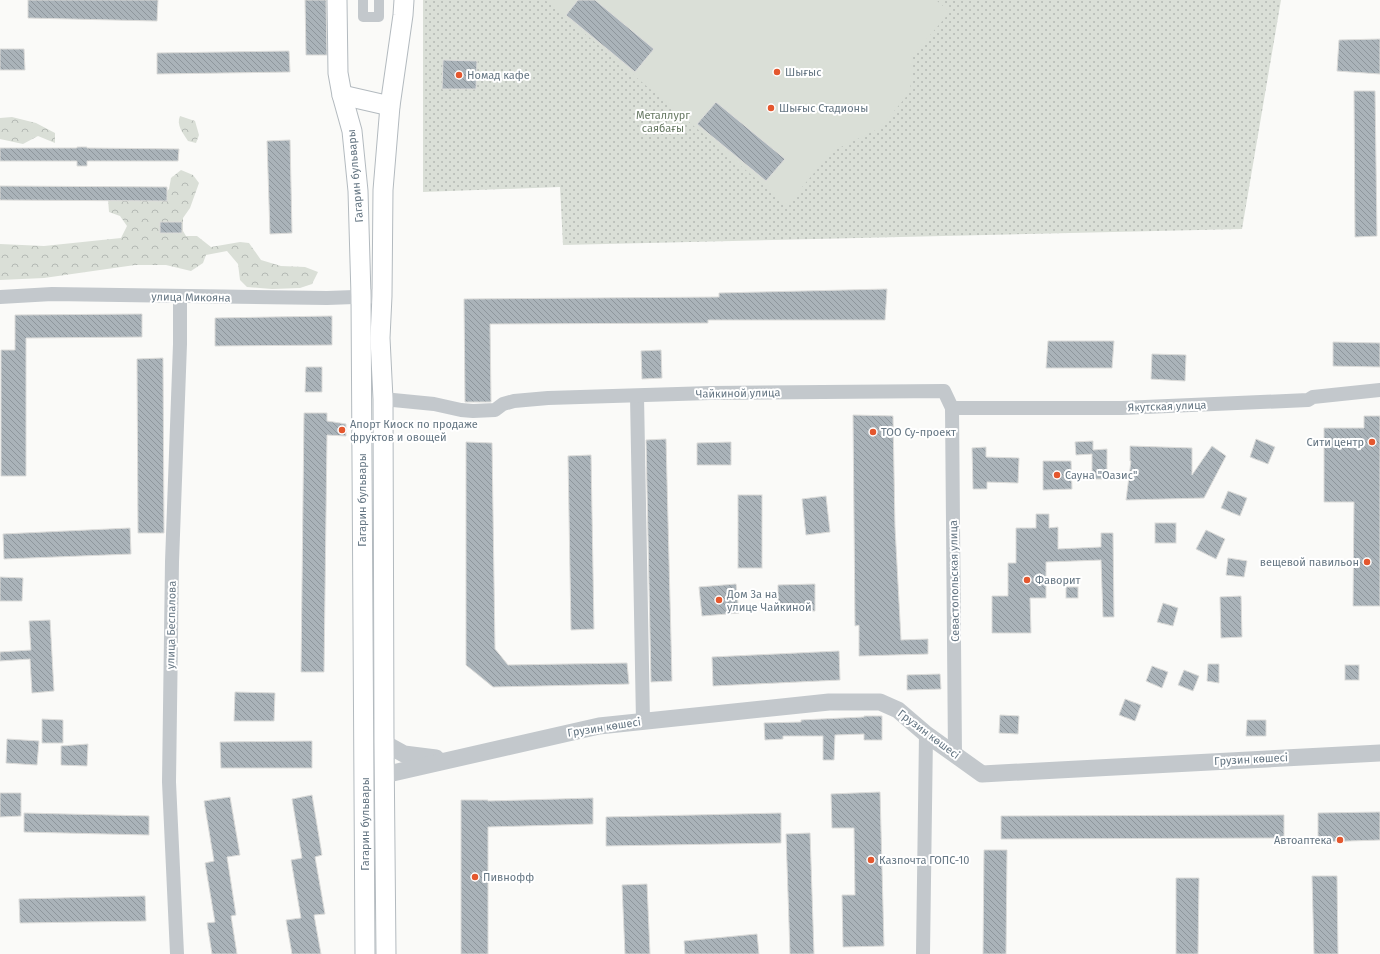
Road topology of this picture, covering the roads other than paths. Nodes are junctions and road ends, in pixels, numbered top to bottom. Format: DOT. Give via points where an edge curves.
graph roads {
  1 [pos="337,0"];
  2 [pos="363,0"];
  3 [pos="379,0"];
  4 [pos="404,0"];
  5 [pos="342,95"];
  6 [pos="390,106"];
  7 [pos="180,296"];
  8 [pos="361,296"];
  9 [pos="382,296"];
  10 [pos="0,297"];
  11 [pos="1380,390"];
  12 [pos="637,396"];
  13 [pos="383,399"];
  14 [pos="952,408"];
  15 [pos="643,721"];
  16 [pos="926,734"];
  17 [pos="384,743"];
  18 [pos="1380,753"];
  19 [pos="955,755"];
  20 [pos="448,760"];
  21 [pos="384,775"];
  22 [pos="364,777"];
  23 [pos="177,954"];
  24 [pos="365,954"];
  25 [pos="386,954"];
  26 [pos="923,954"];
  1 -- 5 [label="main road, Гагарин бульвары" via="338,73"];
  2 -- 3 [label="street" via="363,17 379,17"];
  4 -- 6 [label="main road, Гагарин бульвары"];
  5 -- 6 [label="main road"];
  5 -- 8 [label="main road, Гагарин бульвары" via="352,131 358,191"];
  6 -- 9 [label="main road, Гагарин бульвары" via="383,190"];
  7 -- 8 [label="street, улица Микояна"];
  7 -- 10 [label="street, улица Микояна" via="52,294"];
  7 -- 23 [label="street, улица Беспалова" via="169,782"];
  8 -- 9 [label="street, улица Микояна"];
  8 -- 22 [label="main road, Гагарин бульвары"];
  9 -- 13 [label="main road, Гагарин бульвары" via="380,338"];
  11 -- 14 [label="street, Якутская улица" via="1313,397 1308,400 1122,408"];
  12 -- 13 [label="street, Чайкиной улица" via="514,401 494,410 473,412 434,404"];
  12 -- 14 [label="street, Чайкиной улица" via="944,391"];
  12 -- 15 [label="street"];
  13 -- 17 [label="main road, Гагарин бульвары"];
  14 -- 19 [label="street, Севастопольская улица"];
  15 -- 16 [label="street, Грузин көшесі" via="829,702 880,702 898,710"];
  15 -- 20 [label="street, Грузин көшесі" via="599,726"];
  16 -- 19 [label="street, Грузин көшесі"];
  16 -- 26 [label="street"];
  17 -- 20 [label="street" via="404,754"];
  17 -- 21 [label="main road, Гагарин бульвары"];
  18 -- 19 [label="street, Грузин көшесі" via="982,774"];
  20 -- 21 [label="street, Грузин көшесі"];
  21 -- 22 [label="main road"];
  21 -- 25 [label="main road, Гагарин бульвары"];
  22 -- 24 [label="main road, Гагарин бульвары"];
}
